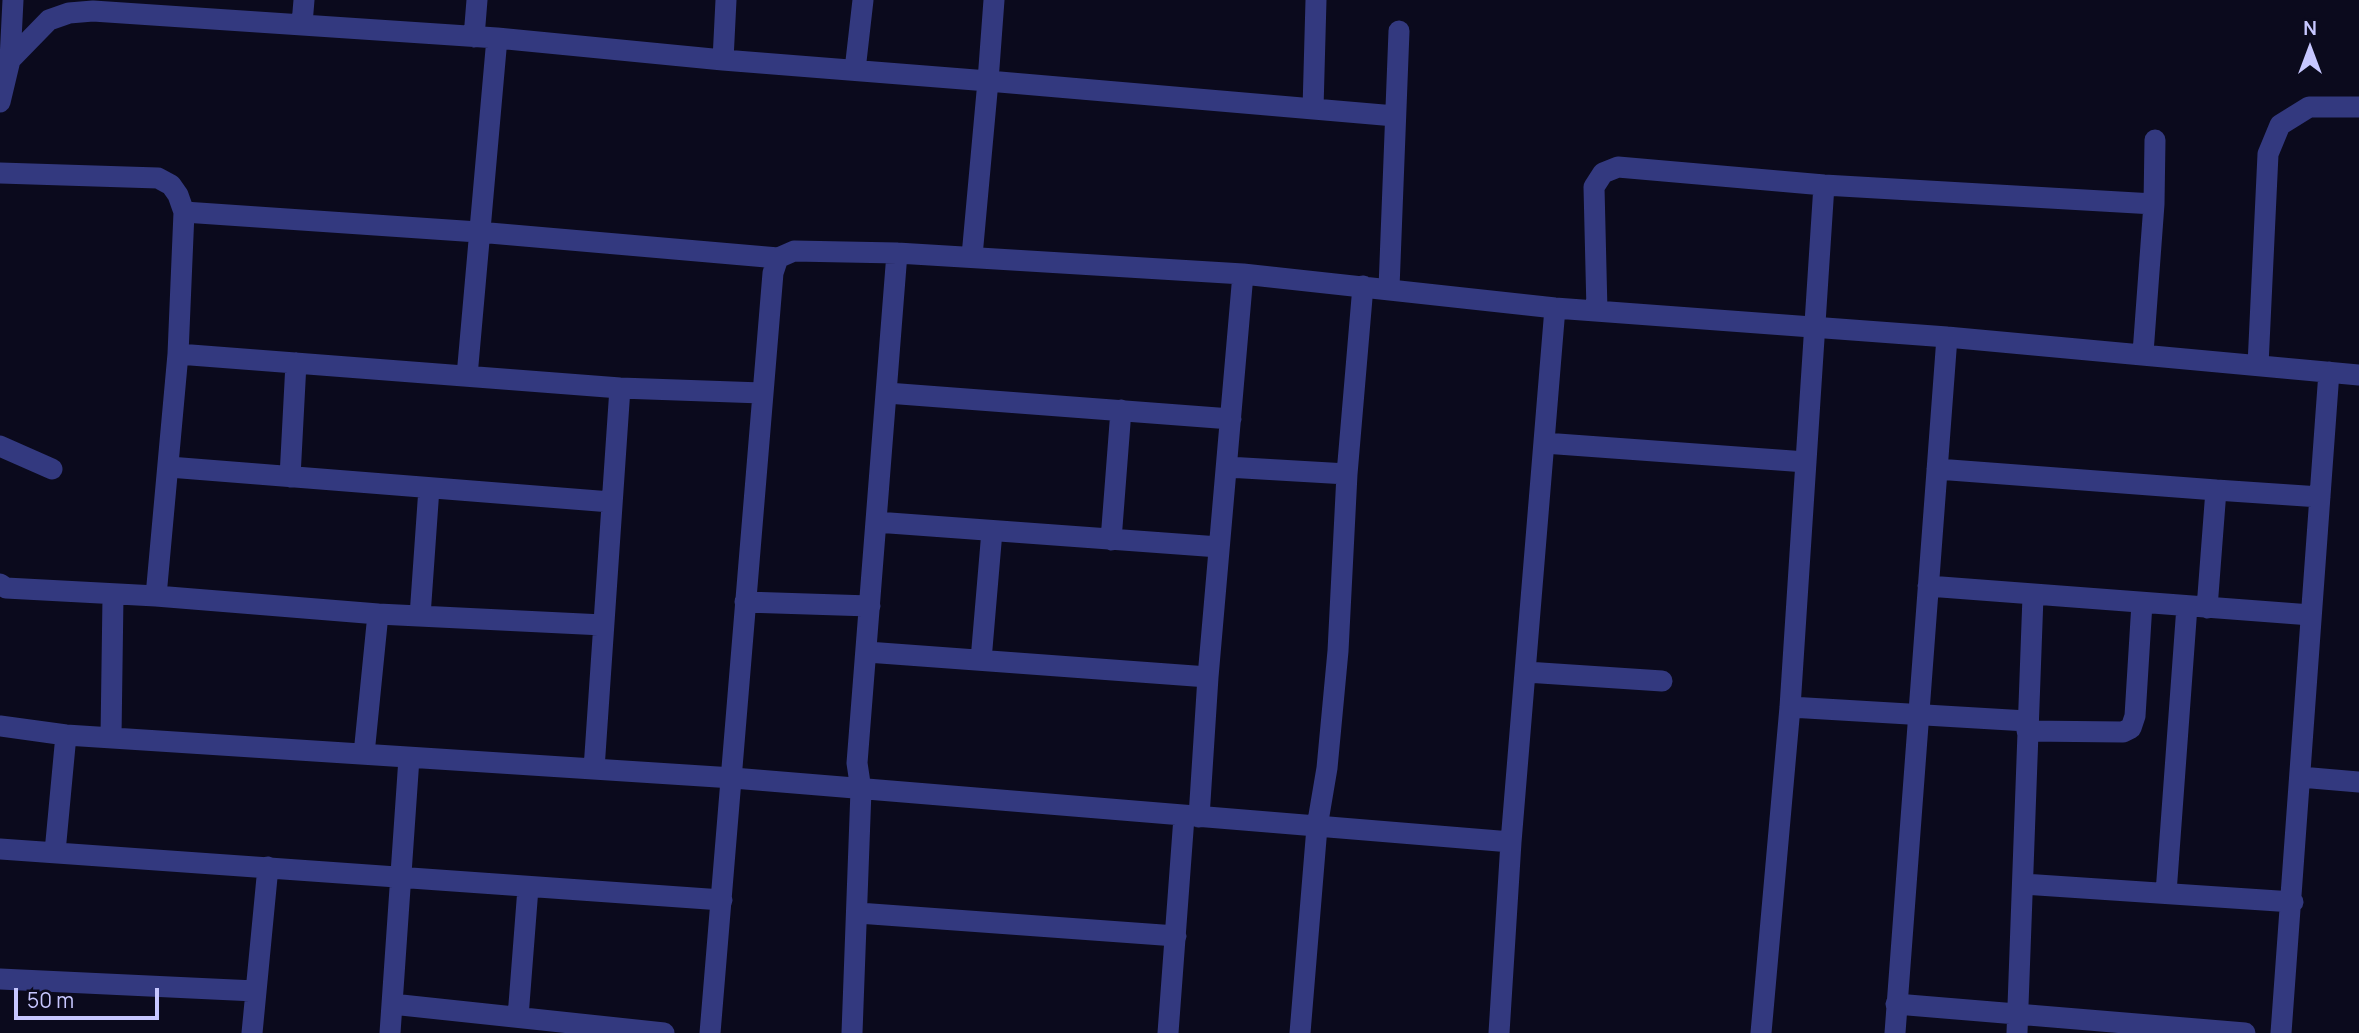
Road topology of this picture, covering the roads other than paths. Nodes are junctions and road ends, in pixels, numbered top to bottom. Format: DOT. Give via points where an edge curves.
graph roads {
  1 [pos="13,0"];
  2 [pos="303,0"];
  3 [pos="477,0"];
  4 [pos="726,0"];
  5 [pos="863,0"];
  6 [pos="994,0"];
  7 [pos="1316,0"];
  8 [pos="172,7"];
  9 [pos="302,24"];
  10 [pos="1399,31"];
  11 [pos="474,37"];
  12 [pos="496,38"];
  13 [pos="10,60"];
  14 [pos="723,60"];
  15 [pos="855,70"];
  16 [pos="988,81"];
  17 [pos="0,102"];
  18 [pos="2359,107"];
  19 [pos="1313,109"];
  20 [pos="1395,116"];
  21 [pos="2155,140"];
  22 [pos="0,173"];
  23 [pos="1824,186"];
  24 [pos="2154,204"];
  25 [pos="184,212"];
  26 [pos="478,232"];
  27 [pos="897,253"];
  28 [pos="972,256"];
  29 [pos="778,258"];
  30 [pos="1243,274"];
  31 [pos="1363,286"];
  32 [pos="1389,288"];
  33 [pos="1555,308"];
  34 [pos="1597,311"];
  35 [pos="1815,328"];
  36 [pos="1947,337"];
  37 [pos="2143,353"];
  38 [pos="178,354"];
  39 [pos="296,363"];
  40 [pos="2258,365"];
  41 [pos="2329,372"];
  42 [pos="2359,374"];
  43 [pos="467,376"];
  44 [pos="620,388"];
  45 [pos="762,393"];
  46 [pos="887,393"];
  47 [pos="1121,410"];
  48 [pos="1231,419"];
  49 [pos="1544,443"];
  50 [pos="0,446"];
  51 [pos="1806,463"];
  52 [pos="169,467"];
  53 [pos="1227,467"];
  54 [pos="52,469"];
  55 [pos="1937,469"];
  56 [pos="1347,474"];
  57 [pos="290,477"];
  58 [pos="429,488"];
  59 [pos="2216,490"];
  60 [pos="2320,497"];
  61 [pos="611,502"];
  62 [pos="876,522"];
  63 [pos="992,531"];
  64 [pos="1111,540"];
  65 [pos="1219,547"];
  66 [pos="0,584"];
  67 [pos="1928,586"];
  68 [pos="113,596"];
  69 [pos="156,596"];
  70 [pos="2033,596"];
  71 [pos="745,602"];
  72 [pos="2142,603"];
  73 [pos="870,606"];
  74 [pos="2197,607"];
  75 [pos="378,614"];
  76 [pos="2311,615"];
  77 [pos="419,616"];
  78 [pos="603,625"];
  79 [pos="867,652"];
  80 [pos="981,660"];
  81 [pos="1526,672"];
  82 [pos="1208,677"];
  83 [pos="1662,681"];
  84 [pos="1790,708"];
  85 [pos="1917,713"];
  86 [pos="0,726"];
  87 [pos="2027,726"];
  88 [pos="66,735"];
  89 [pos="111,737"];
  90 [pos="364,754"];
  91 [pos="409,758"];
  92 [pos="594,769"];
  93 [pos="2300,777"];
  94 [pos="733,778"];
  95 [pos="2359,782"];
  96 [pos="861,790"];
  97 [pos="1192,817"];
  98 [pos="1317,827"];
  99 [pos="1511,842"];
  100 [pos="0,849"];
  101 [pos="55,852"];
  102 [pos="268,867"];
  103 [pos="400,880"];
  104 [pos="2023,884"];
  105 [pos="528,888"];
  106 [pos="2165,893"];
  107 [pos="722,900"];
  108 [pos="2293,902"];
  109 [pos="858,913"];
  110 [pos="1176,936"];
  111 [pos="0,979"];
  112 [pos="255,990"];
  113 [pos="392,1004"];
  114 [pos="1896,1004"];
  115 [pos="517,1017"];
  116 [pos="2018,1023"];
  117 [pos="253,1033"];
  118 [pos="390,1033"];
  119 [pos="664,1033"];
  120 [pos="710,1033"];
  121 [pos="852,1033"];
  122 [pos="1168,1033"];
  123 [pos="1300,1033"];
  124 [pos="1499,1033"];
  125 [pos="1761,1033"];
  126 [pos="1895,1033"];
  127 [pos="2245,1033"];
  128 [pos="2281,1033"];
  1 -- 13 [label="street"];
  2 -- 9 [label="street"];
  3 -- 11 [label="street"];
  4 -- 14 [label="street"];
  5 -- 15 [label="street"];
  6 -- 16 [label="street"];
  7 -- 19 [label="street"];
  8 -- 9 [label="street"];
  8 -- 13 [label="street" via="69,13 49,20"];
  9 -- 11 [label="street"];
  10 -- 20 [label="street"];
  11 -- 12 [label="street"];
  12 -- 14 [label="street"];
  12 -- 26 [label="street"];
  13 -- 17 [label="street"];
  14 -- 15 [label="street"];
  15 -- 16 [label="street"];
  16 -- 19 [label="street"];
  16 -- 28 [label="street"];
  18 -- 40 [label="street" via="2309,107 2280,125 2268,153"];
  19 -- 20 [label="street"];
  20 -- 32 [label="street"];
  21 -- 24 [label="street"];
  22 -- 25 [label="street" via="158,178 172,185"];
  23 -- 24 [label="street"];
  23 -- 34 [label="street" via="1640,166 1603,173 1594,187"];
  23 -- 35 [label="street"];
  24 -- 37 [label="street"];
  25 -- 26 [label="street"];
  25 -- 38 [label="street"];
  26 -- 29 [label="street"];
  26 -- 43 [label="street"];
  27 -- 28 [label="street"];
  27 -- 29 [label="street" via="794,251"];
  27 -- 46 [label="street"];
  28 -- 30 [label="street"];
  29 -- 45 [label="street"];
  30 -- 31 [label="street"];
  30 -- 48 [label="street"];
  31 -- 32 [label="street"];
  31 -- 56 [label="street"];
  32 -- 33 [label="street"];
  33 -- 34 [label="street"];
  33 -- 49 [label="street"];
  34 -- 35 [label="street"];
  35 -- 36 [label="street"];
  35 -- 51 [label="street"];
  36 -- 37 [label="street"];
  36 -- 55 [label="street"];
  37 -- 40 [label="street"];
  38 -- 39 [label="street"];
  38 -- 52 [label="street"];
  39 -- 43 [label="street"];
  39 -- 57 [label="street"];
  40 -- 41 [label="street"];
  41 -- 42 [label="street"];
  41 -- 60 [label="street"];
  43 -- 44 [label="street"];
  44 -- 45 [label="street"];
  44 -- 61 [label="street"];
  45 -- 71 [label="street"];
  46 -- 47 [label="street"];
  46 -- 62 [label="street"];
  47 -- 48 [label="street"];
  47 -- 64 [label="street"];
  48 -- 53 [label="street"];
  49 -- 51 [label="street"];
  49 -- 81 [label="street"];
  50 -- 54 [label="street"];
  51 -- 84 [label="street"];
  52 -- 57 [label="street"];
  52 -- 69 [label="street"];
  53 -- 56 [label="street"];
  53 -- 65 [label="street"];
  55 -- 59 [label="street"];
  55 -- 67 [label="street"];
  56 -- 98 [label="street" via="1338,651"];
  57 -- 58 [label="street"];
  58 -- 61 [label="street"];
  58 -- 77 [label="street"];
  59 -- 60 [label="street"];
  59 -- 74 [label="street"];
  60 -- 76 [label="street"];
  61 -- 78 [label="street"];
  62 -- 63 [label="street"];
  62 -- 73 [label="street"];
  63 -- 64 [label="street"];
  63 -- 80 [label="street"];
  64 -- 65 [label="street"];
  65 -- 82 [label="street"];
  66 -- 68 [label="street" via="6,589"];
  67 -- 70 [label="street"];
  67 -- 85 [label="street"];
  68 -- 69 [label="street"];
  68 -- 89 [label="street"];
  69 -- 75 [label="street"];
  70 -- 72 [label="street"];
  70 -- 87 [label="street"];
  71 -- 73 [label="street"];
  71 -- 94 [label="street"];
  72 -- 74 [label="street"];
  72 -- 87 [label="street" via="2132,728 2123,732"];
  73 -- 79 [label="street"];
  74 -- 76 [label="street"];
  74 -- 106 [label="street"];
  75 -- 77 [label="street"];
  75 -- 90 [label="street"];
  76 -- 93 [label="street"];
  77 -- 78 [label="street"];
  78 -- 92 [label="street"];
  79 -- 80 [label="street"];
  79 -- 96 [label="street" via="857,764"];
  80 -- 82 [label="street"];
  81 -- 83 [label="street"];
  81 -- 99 [label="street"];
  82 -- 97 [label="street"];
  84 -- 85 [label="street"];
  84 -- 125 [label="street"];
  85 -- 87 [label="street"];
  85 -- 114 [label="street"];
  86 -- 88 [label="street"];
  87 -- 104 [label="street"];
  88 -- 89 [label="street"];
  88 -- 101 [label="street"];
  89 -- 90 [label="street"];
  90 -- 91 [label="street"];
  91 -- 92 [label="street"];
  91 -- 103 [label="street"];
  92 -- 94 [label="street"];
  93 -- 95 [label="street"];
  93 -- 108 [label="street"];
  94 -- 96 [label="street"];
  94 -- 107 [label="street"];
  96 -- 97 [label="street"];
  96 -- 109 [label="street"];
  97 -- 98 [label="street"];
  97 -- 110 [label="street"];
  98 -- 99 [label="street"];
  98 -- 123 [label="street"];
  99 -- 124 [label="street"];
  100 -- 101 [label="street"];
  101 -- 102 [label="street"];
  102 -- 103 [label="street"];
  102 -- 112 [label="street"];
  103 -- 105 [label="street"];
  103 -- 113 [label="street"];
  104 -- 106 [label="street"];
  104 -- 116 [label="street"];
  105 -- 107 [label="street"];
  105 -- 115 [label="street"];
  106 -- 108 [label="street"];
  107 -- 120 [label="street"];
  108 -- 128 [label="street"];
  109 -- 110 [label="street"];
  109 -- 121 [label="street"];
  110 -- 122 [label="street"];
  111 -- 112 [label="street"];
  112 -- 117 [label="street"];
  113 -- 115 [label="street"];
  113 -- 118 [label="street"];
  114 -- 116 [label="street"];
  114 -- 126 [label="street"];
  115 -- 119 [label="street"];
  116 -- 127 [label="street"];
}
